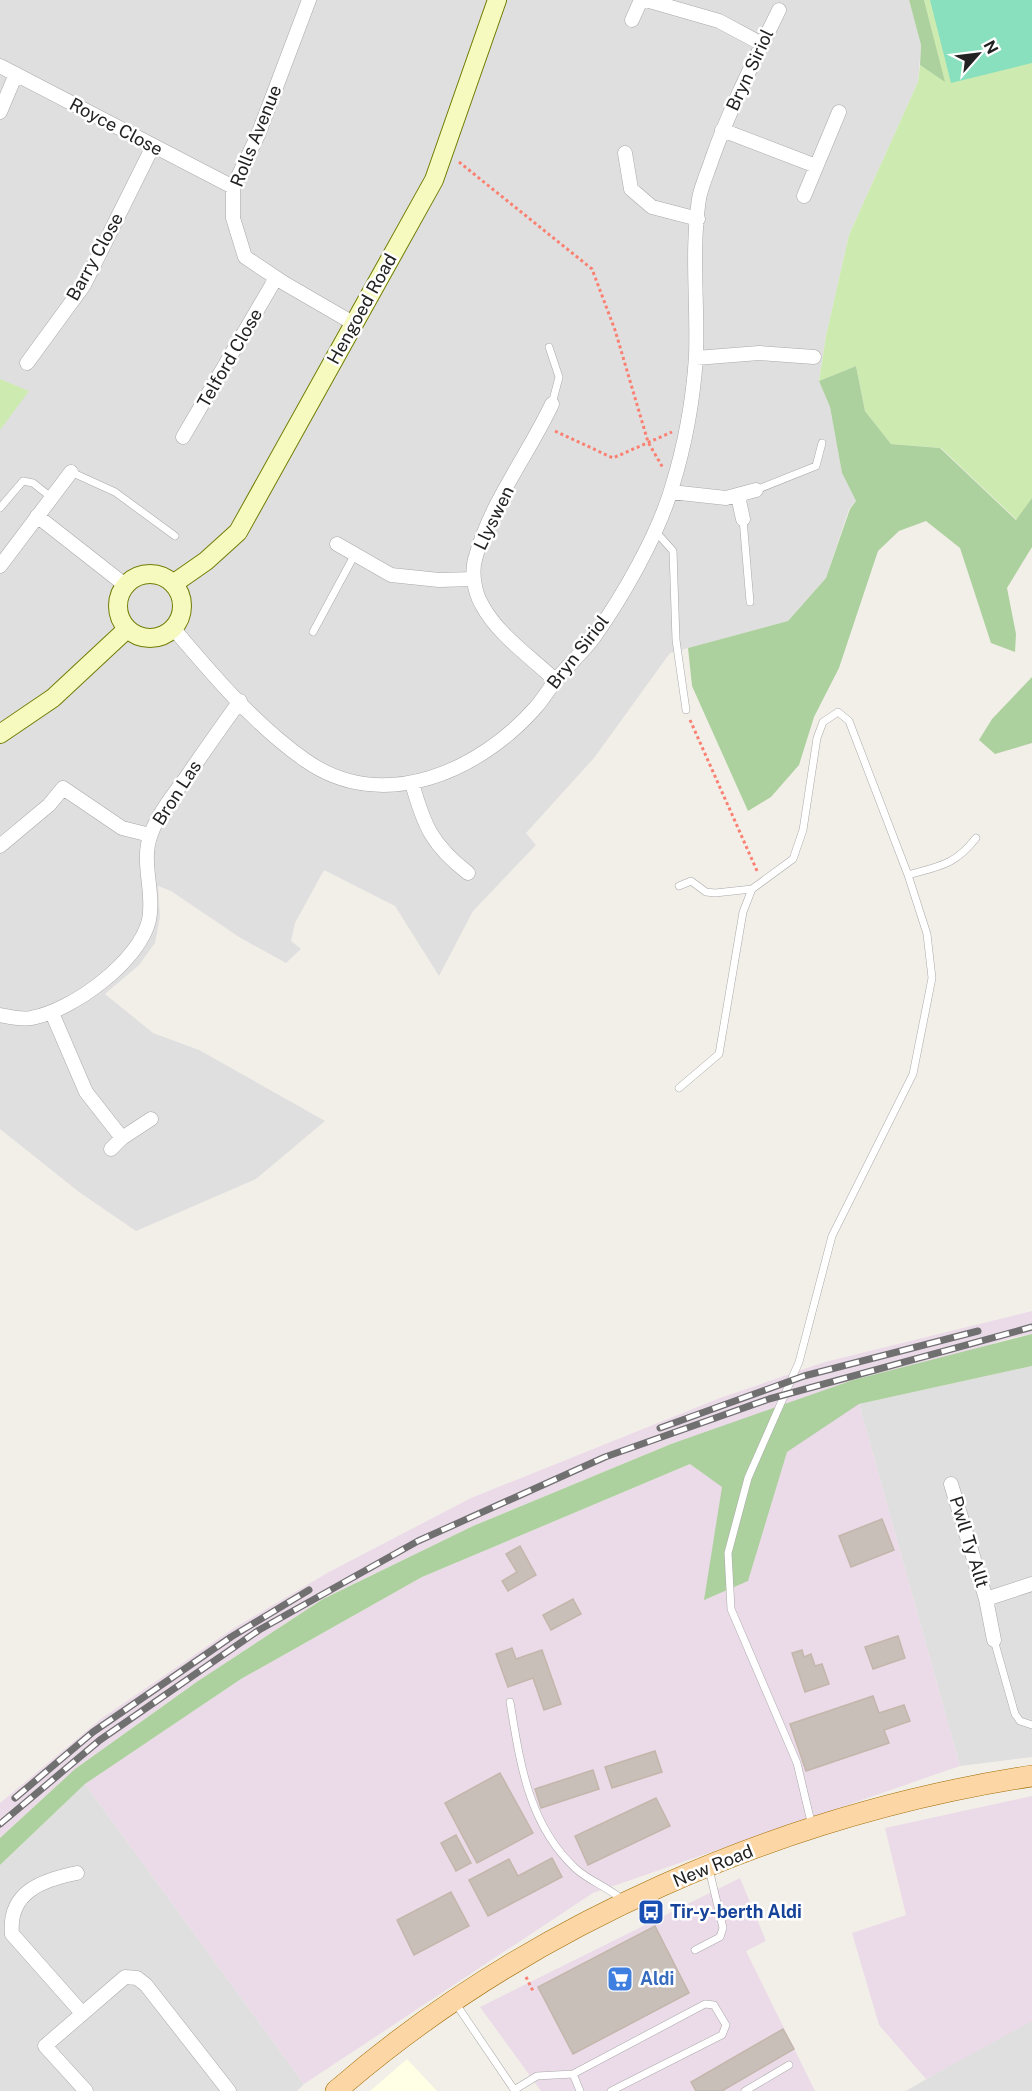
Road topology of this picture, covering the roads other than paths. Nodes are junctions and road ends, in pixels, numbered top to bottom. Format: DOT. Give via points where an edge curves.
graph roads {
  1 [pos="309,0"];
  2 [pos="498,0"];
  3 [pos="644,0"];
  4 [pos="778,10"];
  5 [pos="633,20"];
  6 [pos="762,44"];
  7 [pos="0,66"];
  8 [pos="16,74"];
  9 [pos="0,112"];
  10 [pos="838,112"];
  11 [pos="722,130"];
  12 [pos="153,146"];
  13 [pos="625,153"];
  14 [pos="816,166"];
  15 [pos="233,188"];
  16 [pos="804,196"];
  17 [pos="698,219"];
  18 [pos="276,278"];
  19 [pos="353,323"];
  20 [pos="549,347"];
  21 [pos="814,357"];
  22 [pos="696,358"];
  23 [pos="27,363"];
  24 [pos="552,404"];
  25 [pos="183,437"];
  26 [pos="822,443"];
  27 [pos="71,472"];
  28 [pos="672,489"];
  29 [pos="756,490"];
  30 [pos="738,496"];
  31 [pos="52,498"];
  32 [pos="0,508"];
  33 [pos="37,516"];
  34 [pos="743,519"];
  35 [pos="654,530"];
  36 [pos="175,536"];
  37 [pos="337,544"];
  38 [pos="355,554"];
  39 [pos="0,566"];
  40 [pos="474,579"];
  41 [pos="173,584"];
  42 [pos="125,585"];
  43 [pos="750,602"];
  44 [pos="173,628"];
  45 [pos="127,629"];
  46 [pos="313,632"];
  47 [pos="555,680"];
  48 [pos="240,701"];
  49 [pos="686,710"];
  50 [pos="0,734"];
  51 [pos="412,783"];
  52 [pos="150,835"];
  53 [pos="976,838"];
  54 [pos="0,846"];
  55 [pos="468,873"];
  56 [pos="908,875"];
  57 [pos="679,886"];
  58 [pos="752,889"];
  59 [pos="52,1013"];
  60 [pos="0,1015"];
  61 [pos="679,1088"];
  62 [pos="151,1119"];
  63 [pos="122,1138"];
  64 [pos="111,1149"];
  65 [pos="951,1484"];
  66 [pos="1032,1584"];
  67 [pos="986,1599"];
  68 [pos="994,1640"];
  69 [pos="510,1702"];
  70 [pos="1032,1725"];
  71 [pos="1032,1776"];
  72 [pos="812,1829"];
  73 [pos="708,1867"];
  74 [pos="77,1873"];
  75 [pos="626,1903"];
  76 [pos="695,1950"];
  77 [pos="454,2001"];
  78 [pos="82,2013"];
  79 [pos="789,2065"];
  80 [pos="573,2074"];
  81 [pos="86,2091"];
  82 [pos="229,2091"];
  83 [pos="336,2091"];
  84 [pos="514,2091"];
  85 [pos="580,2091"];
  86 [pos="611,2091"];
  87 [pos="745,2091"];
  1 -- 15 [label="street, Rolls Avenue" via="258,135"];
  2 -- 19 [label="street, Hengoed Road" via="434,180"];
  3 -- 5 [label="street"];
  3 -- 6 [label="street" via="719,21"];
  4 -- 6 [label="street, Bryn Siriol"];
  6 -- 11 [label="street, Bryn Siriol"];
  7 -- 8 [label="street, Royce Close"];
  8 -- 9 [label="street"];
  8 -- 12 [label="street, Royce Close"];
  10 -- 14 [label="street"];
  11 -- 14 [label="street, Bryn Siriol"];
  11 -- 17 [label="street, Bryn Siriol" via="699,198"];
  12 -- 15 [label="street, Royce Close"];
  12 -- 23 [label="street, Barry Close" via="84,285"];
  13 -- 17 [label="street" via="631,189 652,207"];
  14 -- 16 [label="street"];
  15 -- 18 [label="street, Rolls Avenue" via="232,218 245,257"];
  17 -- 22 [label="street, Bryn Siriol"];
  18 -- 19 [label="street, Rolls Avenue"];
  18 -- 25 [label="street, Telford Close"];
  19 -- 41 [label="street, Hengoed Road" via="238,532"];
  20 -- 24 [label="lane" via="559,377"];
  21 -- 22 [label="street" via="759,353"];
  22 -- 28 [label="street, Bryn Siriol" via="688,424"];
  24 -- 40 [label="street, Llyswen" via="490,518 475,558"];
  26 -- 29 [label="lane" via="816,466"];
  27 -- 31 [label="street"];
  27 -- 36 [label="lane" via="115,492"];
  28 -- 30 [label="street" via="726,498"];
  28 -- 35 [label="street, Bryn Siriol"];
  29 -- 30 [label="street"];
  30 -- 34 [label="street"];
  31 -- 32 [label="lane" via="33,483 23,481"];
  31 -- 33 [label="street"];
  33 -- 39 [label="street"];
  33 -- 42 [label="street"];
  34 -- 43 [label="lane"];
  35 -- 47 [label="street, Bryn Siriol" via="634,573 593,638"];
  35 -- 49 [label="lane" via="673,551 676,640"];
  37 -- 38 [label="street"];
  38 -- 40 [label="street" via="391,575"];
  38 -- 46 [label="lane"];
  40 -- 47 [label="street, Llyswen" via="481,604 498,629"];
  41 -- 42 [label="street" via="165,577 144,574"];
  41 -- 44 [label="street" via="179,592 182,611"];
  42 -- 45 [label="street" via="118,612"];
  44 -- 45 [label="street" via="145,638"];
  44 -- 48 [label="street, Bryn Siriol"];
  45 -- 50 [label="street" via="53,698"];
  47 -- 51 [label="street, Bryn Siriol" via="536,707 499,741 451,772"];
  48 -- 51 [label="street, Bryn Siriol" via="307,762 337,777 379,786"];
  48 -- 52 [label="street, Bron Las"];
  51 -- 55 [label="street" via="423,823 433,840"];
  52 -- 54 [label="street" via="122,828 63,788 50,805"];
  52 -- 59 [label="street, Bron Las" via="147,867 152,902 139,946 76,1000"];
  53 -- 56 [label="lane" via="962,856"];
  56 -- 58 [label="lane" via="849,722 838,712 823,722 817,738 803,830 792,859"];
  56 -- 72 [label="lane" via="927,934 932,978 913,1074 832,1236 799,1362 748,1478 728,1553 731,1609 797,1763"];
  57 -- 58 [label="lane" via="691,881 706,892 715,893"];
  58 -- 61 [label="lane" via="743,912 719,1054"];
  59 -- 60 [label="street, Bron Las" via="29,1019"];
  59 -- 63 [label="street" via="86,1092"];
  62 -- 63 [label="street"];
  63 -- 64 [label="street"];
  65 -- 67 [label="street, Pwll Ty Allt"];
  66 -- 67 [label="street, Pwll Ty Allt"];
  67 -- 68 [label="street, Pwll Ty Allt"];
  68 -- 70 [label="lane" via="1015,1714 1020,1721"];
  69 -- 75 [label="lane" via="522,1770 544,1830 575,1869 612,1890"];
  71 -- 72 [label="main road, New Road" via="865,1811"];
  72 -- 73 [label="main road, New Road"];
  73 -- 75 [label="main road, New Road"];
  73 -- 76 [label="lane" via="723,1928 720,1937"];
  74 -- 78 [label="street" via="48,1879 18,1902 13,1912 12,1934"];
  75 -- 77 [label="main road, New Road"];
  77 -- 83 [label="main road, New Road" via="369,2062"];
  77 -- 84 [label="lane"];
  78 -- 81 [label="street" via="45,2046"];
  78 -- 82 [label="street" via="125,1977 137,1978 146,1984"];
  79 -- 87 [label="lane"];
  80 -- 84 [label="lane" via="537,2076"];
  80 -- 85 [label="lane"];
  80 -- 86 [label="lane" via="705,2004 714,2005 726,2025 722,2035"];
}
